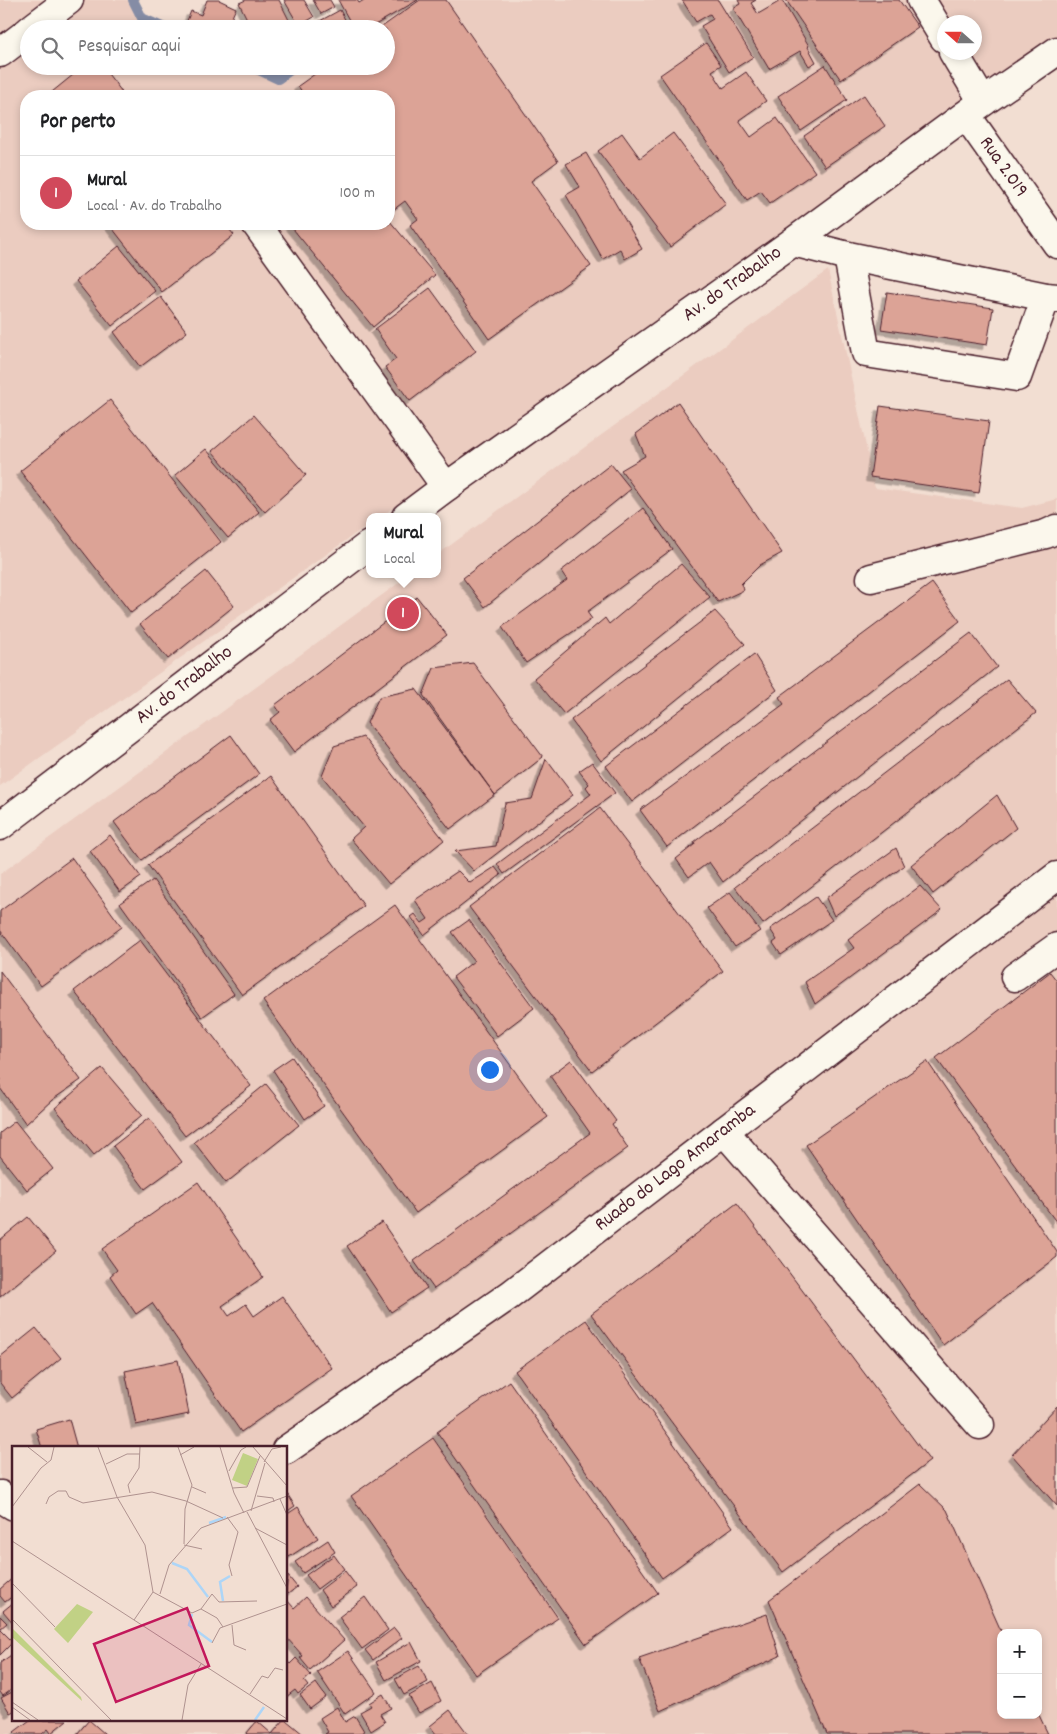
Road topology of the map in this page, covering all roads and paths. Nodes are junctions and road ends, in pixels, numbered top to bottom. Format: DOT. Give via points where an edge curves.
graph roads {
  1 [pos="69,0"];
  2 [pos="921,0"];
  3 [pos="43,20"];
  4 [pos="937,26"];
  5 [pos="20,38"];
  6 [pos="1057,50"];
  7 [pos="0,53"];
  8 [pos="956,60"];
  9 [pos="974,108"];
  10 [pos="260,230"];
  11 [pos="793,242"];
  12 [pos="1057,244"];
  13 [pos="848,256"];
  14 [pos="1052,298"];
  15 [pos="446,487"];
  16 [pos="411,513"];
  17 [pos="1057,529"];
  18 [pos="366,547"];
  19 [pos="871,578"];
  20 [pos="0,826"];
  21 [pos="1057,876"];
  22 [pos="1057,947"];
  23 [pos="1015,978"];
  24 [pos="724,1131"];
  25 [pos="980,1425"];
  26 [pos="288,1449"];
  27 [pos="0,1495"];
  28 [pos="12,1505"];
  1 -- 3 [label="main road"];
  2 -- 4 [label="main road"];
  5 -- 7 [label="main road"];
  6 -- 9 [label="main road, Av. do Trabalho"];
  8 -- 9 [label="main road, Rua 2.019"];
  9 -- 11 [label="main road, Av. do Trabalho"];
  9 -- 12 [label="main road, Rua 2.019"];
  10 -- 15 [label="main road"];
  11 -- 13 [label="main road"];
  11 -- 15 [label="main road, Av. do Trabalho"];
  13 -- 14 [label="main road"];
  13 -- 14 [label="main road" via="866,353 1016,377"];
  15 -- 16 [label="main road, Av. do Trabalho"];
  17 -- 19 [label="main road"];
  18 -- 20 [label="main road, Av. do Trabalho"];
  21 -- 24 [label="main road, Ruado do Lago Amaramba"];
  22 -- 23 [label="main road"];
  24 -- 25 [label="main road"];
  24 -- 26 [label="main road, Ruado do Lago Amaramba" via="510,1295"];
  27 -- 28 [label="main road"];
}
